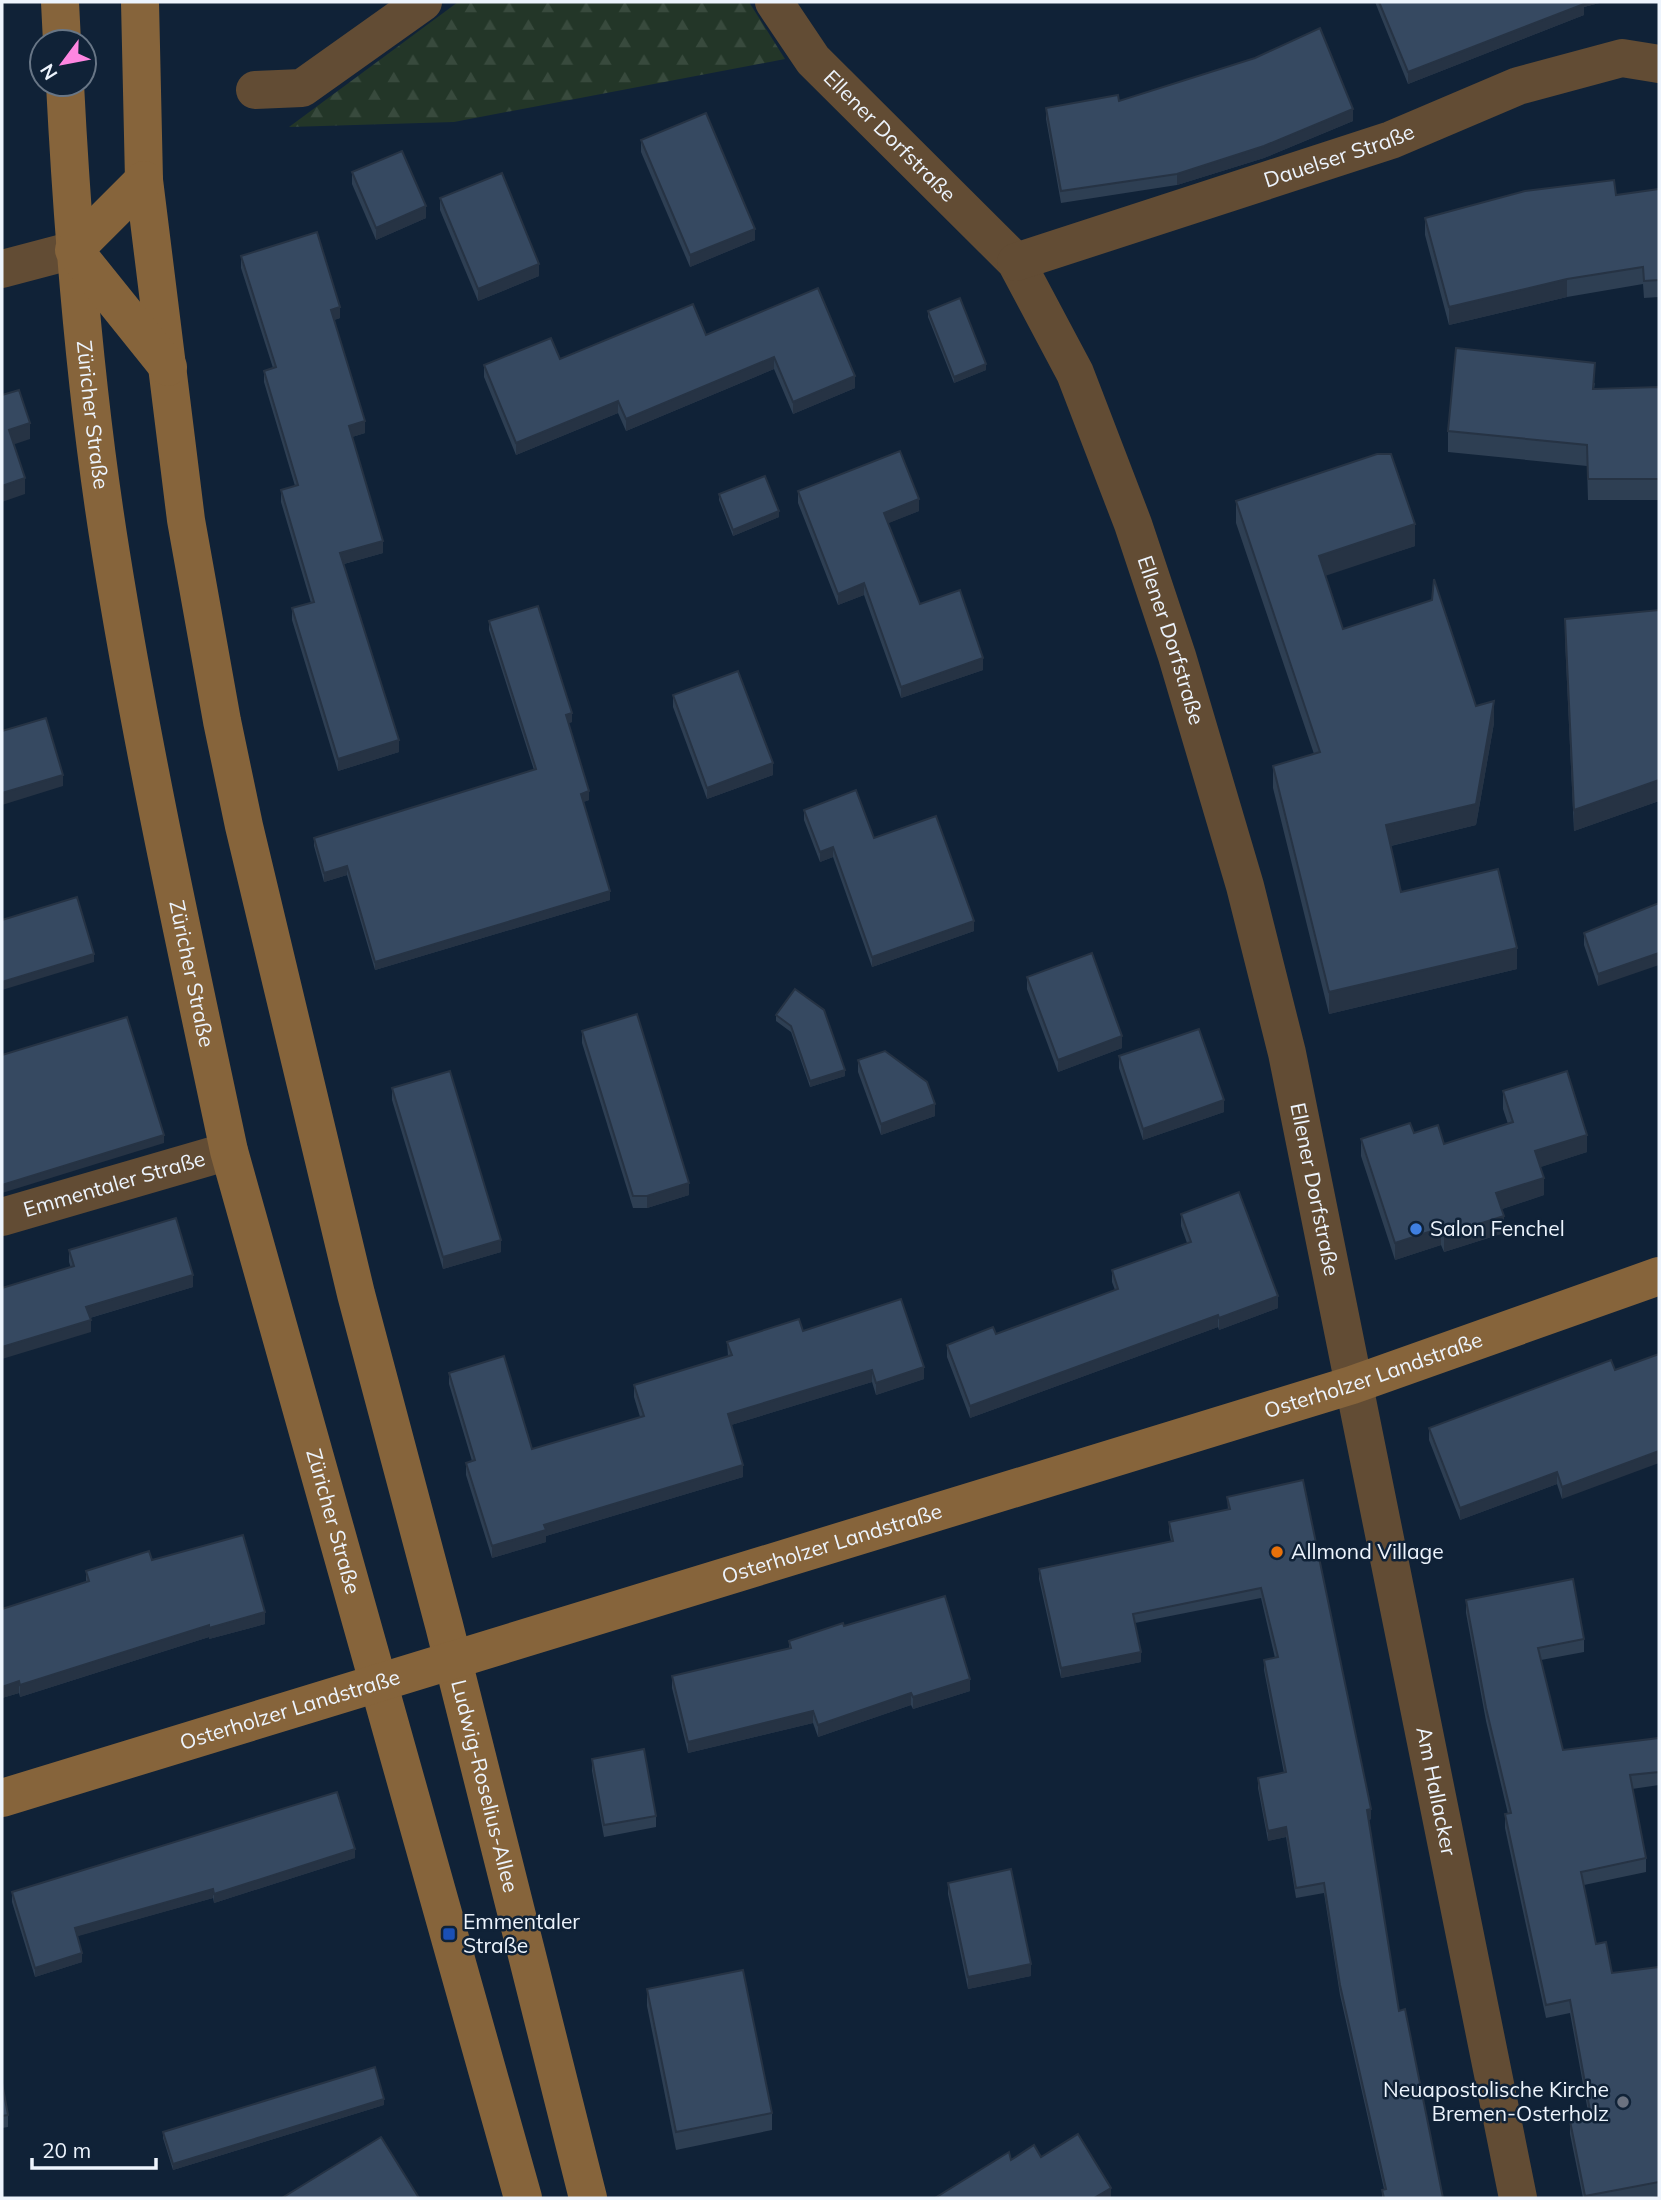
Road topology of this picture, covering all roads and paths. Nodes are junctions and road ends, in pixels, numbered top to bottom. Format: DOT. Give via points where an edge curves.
graph roads {
  1 [pos="60,2"];
  2 [pos="140,2"];
  3 [pos="423,2"];
  4 [pos="774,2"];
  5 [pos="61,28"];
  6 [pos="1659,64"];
  7 [pos="255,90"];
  8 [pos="66,98"];
  9 [pos="144,180"];
  10 [pos="74,250"];
  11 [pos="1016,262"];
  12 [pos="2,269"];
  13 [pos="168,367"];
  14 [pos="229,1151"];
  15 [pos="2,1217"];
  16 [pos="1659,1276"];
  17 [pos="1352,1385"];
  18 [pos="452,1658"];
  19 [pos="376,1681"];
  20 [pos="2,1798"];
  21 [pos="523,2198"];
  22 [pos="589,2198"];
  23 [pos="1518,2198"];
  1 -- 5 [label="main road"];
  2 -- 9 [label="main road"];
  3 -- 7 [label="street" via="302,88"];
  4 -- 11 [label="street, Ellener Dorfstraße" via="813,60"];
  6 -- 11 [label="street, Dauelser Straße" via="1622,58 1518,86 1391,140"];
  8 -- 10 [label="main road, Züricher Straße"];
  9 -- 10 [label="main road"];
  9 -- 13 [label="main road"];
  10 -- 12 [label="street"];
  10 -- 13 [label="main road"];
  10 -- 14 [label="main road, Züricher Straße" via="115,579"];
  11 -- 17 [label="street, Ellener Dorfstraße" via="1075,373 1133,524 1181,669 1245,886 1287,1053"];
  13 -- 18 [label="main road" via="187,520 244,826 356,1294"];
  14 -- 15 [label="street, Emmentaler Straße"];
  14 -- 19 [label="main road, Züricher Straße"];
  16 -- 17 [label="main road, Osterholzer Landstraße"];
  17 -- 18 [label="main road, Osterholzer Landstraße"];
  17 -- 23 [label="street, Am Hallacker"];
  18 -- 19 [label="main road, Osterholzer Landstraße"];
  18 -- 22 [label="main road, Ludwig-Roselius-Allee"];
  19 -- 20 [label="main road, Osterholzer Landstraße"];
  19 -- 21 [label="main road"];
}
